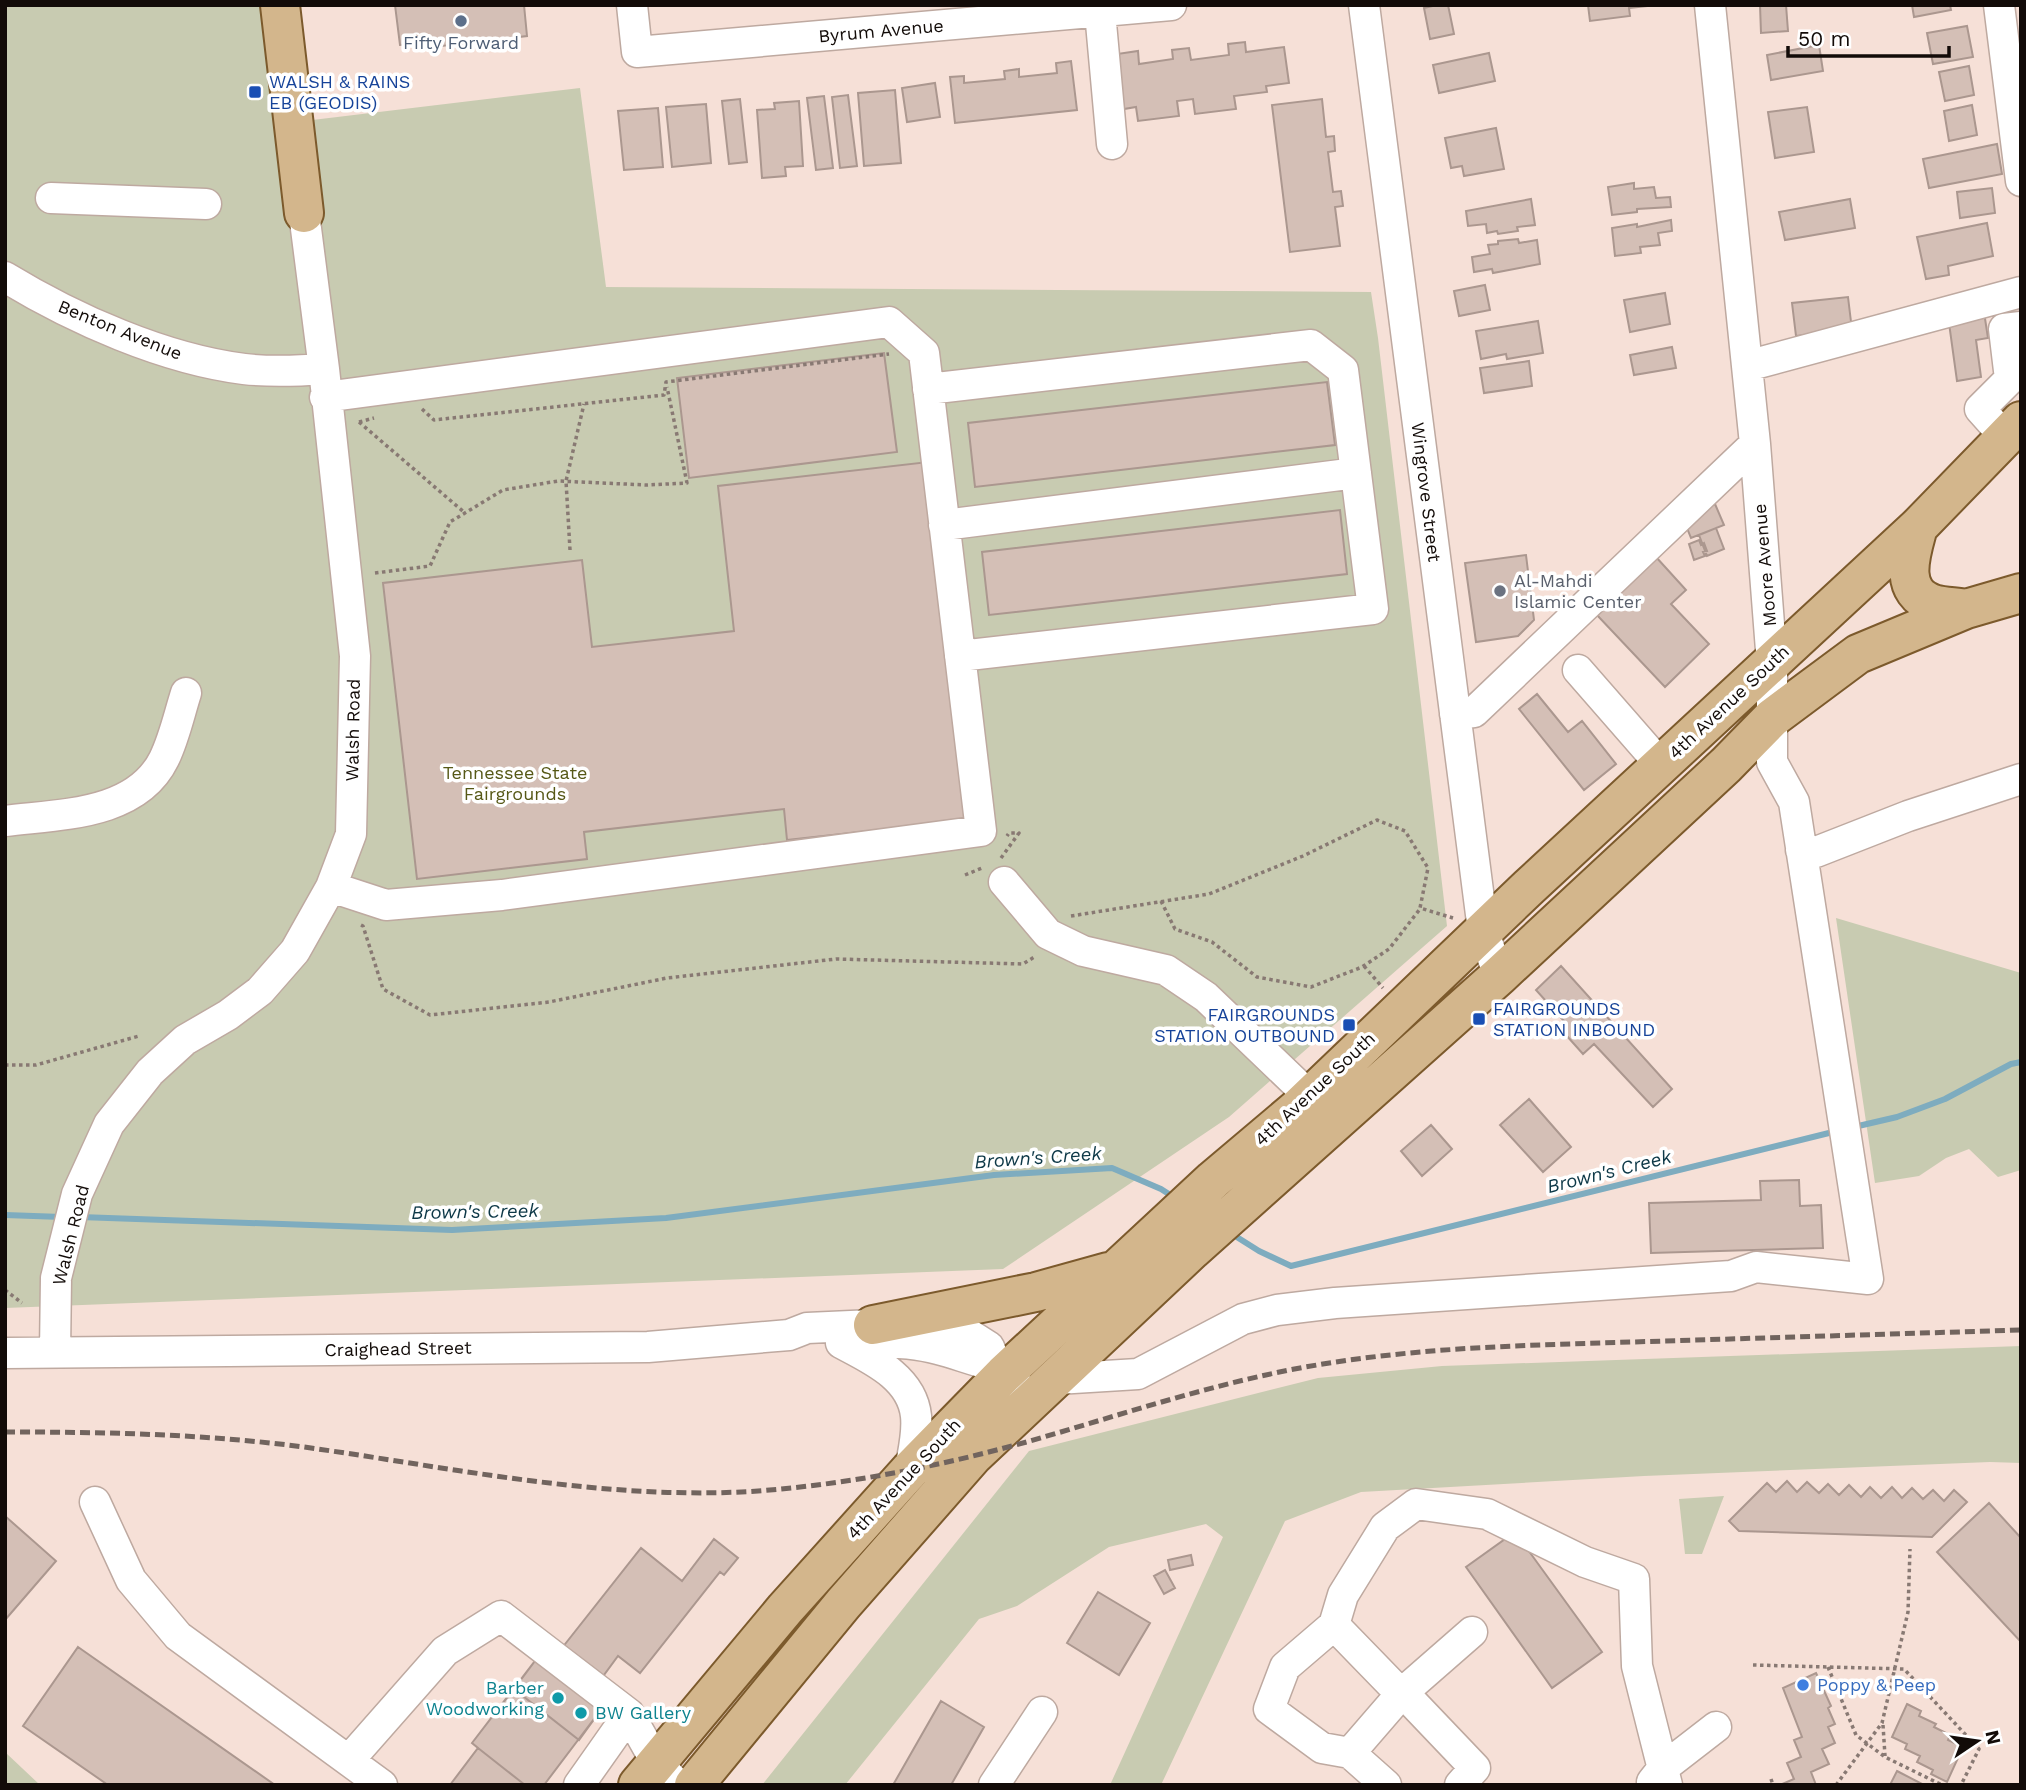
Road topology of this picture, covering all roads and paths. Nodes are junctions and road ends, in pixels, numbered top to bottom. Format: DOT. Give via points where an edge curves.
graph roads {
  1 [pos="280,5"];
  2 [pos="632,5"];
  3 [pos="1171,5"];
  4 [pos="1364,5"];
  5 [pos="1710,5"];
  6 [pos="1100,12"];
  7 [pos="2007,19"];
  8 [pos="1112,144"];
  9 [pos="2021,181"];
  10 [pos="51,198"];
  11 [pos="206,204"];
  12 [pos="304,213"];
  13 [pos="5,277"];
  14 [pos="2021,292"];
  15 [pos="2021,327"];
  16 [pos="889,354"];
  17 [pos="1747,366"];
  18 [pos="666,382"];
  19 [pos="325,383"];
  20 [pos="928,389"];
  21 [pos="584,404"];
  22 [pos="420,408"];
  23 [pos="383,416"];
  24 [pos="2013,429"];
  25 [pos="1755,444"];
  26 [pos="1356,473"];
  27 [pos="566,481"];
  28 [pos="465,513"];
  29 [pos="944,525"];
  30 [pos="1918,527"];
  31 [pos="570,550"];
  32 [pos="375,573"];
  33 [pos="2021,593"];
  34 [pos="1966,609"];
  35 [pos="960,656"];
  36 [pos="1772,663"];
  37 [pos="1578,670"];
  38 [pos="186,693"];
  39 [pos="1455,714"];
  40 [pos="1772,718"];
  41 [pos="1661,765"];
  42 [pos="2021,779"];
  43 [pos="5,821"];
  44 [pos="1005,839"];
  45 [pos="1801,850"];
  46 [pos="997,869"];
  47 [pos="965,875"];
  48 [pos="331,887"];
  49 [pos="1161,901"];
  50 [pos="1420,908"];
  51 [pos="354,923"];
  52 [pos="1062,925"];
  53 [pos="1471,925"];
  54 [pos="1038,956"];
  55 [pos="1364,966"];
  56 [pos="1499,976"];
  57 [pos="1387,992"];
  58 [pos="139,1036"];
  59 [pos="5,1065"];
  60 [pos="1310,1096"];
  61 [pos="1337,1122"];
  62 [pos="1117,1270"];
  63 [pos="5,1290"];
  64 [pos="22,1303"];
  65 [pos="873,1325"];
  66 [pos="789,1335"];
  67 [pos="841,1343"];
  68 [pos="55,1352"];
  69 [pos="5,1353"];
  70 [pos="1000,1370"];
  71 [pos="1045,1389"];
  72 [pos="910,1470"];
  73 [pos="95,1502"];
  74 [pos="1910,1549"];
  75 [pos="1334,1625"];
  76 [pos="1472,1632"];
  77 [pos="1753,1665"];
  78 [pos="1828,1667"];
  79 [pos="1895,1669"];
  80 [pos="1401,1694"];
  81 [pos="1042,1712"];
  82 [pos="629,1714"];
  83 [pos="1882,1723"];
  84 [pos="1716,1727"];
  85 [pos="1867,1743"];
  86 [pos="1350,1753"];
  87 [pos="1885,1756"];
  88 [pos="349,1760"];
  89 [pos="657,1777"];
  90 [pos="1660,1779"];
  91 [pos="1771,1779"];
  92 [pos="383,1785"];
  93 [pos="579,1785"];
  94 [pos="694,1785"];
  95 [pos="994,1785"];
  96 [pos="1386,1785"];
  97 [pos="1460,1785"];
  98 [pos="1773,1785"];
  99 [pos="1836,1785"];
  100 [pos="1942,1785"];
  101 [pos="1961,1785"];
  1 -- 12 [label="main road, Walsh Road"];
  2 -- 6 [label="street, Byrum Avenue" via="638,52"];
  3 -- 6 [label="street, Byrum Avenue"];
  4 -- 39 [label="street, Wingrove Street"];
  5 -- 17 [label="street, Moore Avenue"];
  6 -- 8 [label="street"];
  7 -- 9 [label="street"];
  10 -- 11 [label="street"];
  12 -- 19 [label="street, Walsh Road"];
  13 -- 19 [label="street, Benton Avenue" via="139,342 192,359 291,372"];
  14 -- 17 [label="street"];
  15 -- 24 [label="street" via="2004,329 2010,379 1980,409"];
  16 -- 18 [label="path"];
  17 -- 25 [label="street, Moore Avenue"];
  18 -- 21 [label="path" via="664,396"];
  18 -- 27 [label="path" via="687,483"];
  19 -- 20 [label="street, Benton Avenue" via="889,323 923,353"];
  19 -- 48 [label="street, Walsh Road" via="355,656 351,834"];
  20 -- 26 [label="street" via="1311,345 1343,370"];
  20 -- 29 [label="street, Benton Avenue"];
  21 -- 22 [label="path" via="434,420"];
  21 -- 27 [label="path"];
  23 -- 28 [label="path" via="359,422"];
  24 -- 30 [label="main road, 4th Avenue South"];
  25 -- 36 [label="street, Moore Avenue"];
  25 -- 39 [label="street" via="1474,712"];
  26 -- 29 [label="street"];
  26 -- 35 [label="street" via="1373,609"];
  27 -- 28 [label="path" via="503,490"];
  27 -- 31 [label="path"];
  28 -- 32 [label="path" via="450,522 430,566"];
  29 -- 35 [label="street, Benton Avenue"];
  30 -- 34 [label="main road" via="1907,567 1911,584 1933,604"];
  30 -- 36 [label="main road, 4th Avenue South"];
  33 -- 34 [label="main road, 4th Avenue South"];
  34 -- 40 [label="main road, 4th Avenue South" via="1858,654"];
  35 -- 48 [label="street, Benton Avenue" via="981,831 386,905"];
  36 -- 40 [label="street, Moore Avenue"];
  36 -- 41 [label="main road, 4th Avenue South"];
  37 -- 41 [label="street"];
  38 -- 43 [label="street" via="163,761 142,789 98,809"];
  39 -- 53 [label="street, Wingrove Street"];
  40 -- 45 [label="street, Moore Avenue" via="1772,762 1794,802"];
  40 -- 56 [label="main road, 4th Avenue South"];
  41 -- 53 [label="main road, 4th Avenue South"];
  42 -- 45 [label="street" via="1816,852"];
  44 -- 46 [label="path" via="1009,833 1019,833"];
  45 -- 71 [label="street, Moore Avenue" via="1868,1279 1755,1267 1731,1276 1277,1310 1243,1319 1138,1374"];
  46 -- 47 [label="path"];
  46 -- 60 [label="street" via="1048,934 1083,951 1166,970 1206,997"];
  48 -- 68 [label="street, Walsh Road" via="295,951 260,991 185,1040 150,1072 109,1124 77,1194 56,1278"];
  49 -- 50 [label="path" via="1209,894 1377,820 1405,831 1428,868"];
  49 -- 52 [label="path" via="1072,916"];
  49 -- 55 [label="path" via="1175,929 1212,942 1257,977 1311,987"];
  50 -- 53 [label="path"];
  50 -- 55 [label="path" via="1389,949"];
  51 -- 54 [label="path" via="363,926 383,989 430,1015 549,1002 667,978 836,960 1023,964"];
  53 -- 56 [label="street, Wingrove Street"];
  53 -- 60 [label="main road, 4th Avenue South"];
  55 -- 57 [label="path"];
  56 -- 61 [label="main road, 4th Avenue South"];
  58 -- 59 [label="path" via="36,1065"];
  60 -- 61 [label="street"];
  60 -- 62 [label="main road, 4th Avenue South"];
  61 -- 71 [label="main road, 4th Avenue South"];
  62 -- 65 [label="main road" via="1036,1292"];
  62 -- 70 [label="main road, 4th Avenue South"];
  63 -- 64 [label="path"];
  65 -- 66 [label="street, Craighead Street" via="807,1328"];
  65 -- 70 [label="street, Craighead Street" via="930,1324 967,1332 989,1347"];
  66 -- 67 [label="street, Craighead Street" via="807,1345"];
  66 -- 68 [label="street, Craighead Street" via="648,1347"];
  67 -- 70 [label="street, Craighead Street" via="910,1343"];
  67 -- 72 [label="street" via="885,1368 905,1386 916,1415"];
  68 -- 69 [label="street, Craighead Street"];
  70 -- 71 [label="street, Craighead Street"];
  70 -- 72 [label="main road, 4th Avenue South"];
  71 -- 94 [label="main road, 4th Avenue South" via="929,1504"];
  72 -- 89 [label="main road, 4th Avenue South" via="785,1609"];
  73 -- 88 [label="street" via="131,1580 178,1636"];
  74 -- 79 [label="path" via="1908,1612"];
  75 -- 80 [label="street"];
  75 -- 86 [label="street" via="1285,1667 1269,1709 1322,1748"];
  75 -- 90 [label="street" via="1343,1595 1385,1527 1416,1504 1487,1514 1585,1562 1634,1579 1637,1666"];
  76 -- 80 [label="street"];
  77 -- 78 [label="path"];
  78 -- 79 [label="path"];
  78 -- 85 [label="path" via="1856,1735"];
  79 -- 83 [label="path"];
  79 -- 101 [label="path" via="1903,1669 1979,1749"];
  80 -- 86 [label="street"];
  80 -- 97 [label="street" via="1475,1768"];
  81 -- 95 [label="street"];
  82 -- 88 [label="street" via="501,1616 445,1651"];
  82 -- 89 [label="street"];
  82 -- 93 [label="street"];
  83 -- 85 [label="path"];
  83 -- 87 [label="path"];
  84 -- 90 [label="street"];
  85 -- 87 [label="path"];
  85 -- 99 [label="path"];
  86 -- 96 [label="street"];
  87 -- 100 [label="path"];
  88 -- 92 [label="street"];
  91 -- 98 [label="path"];
}
